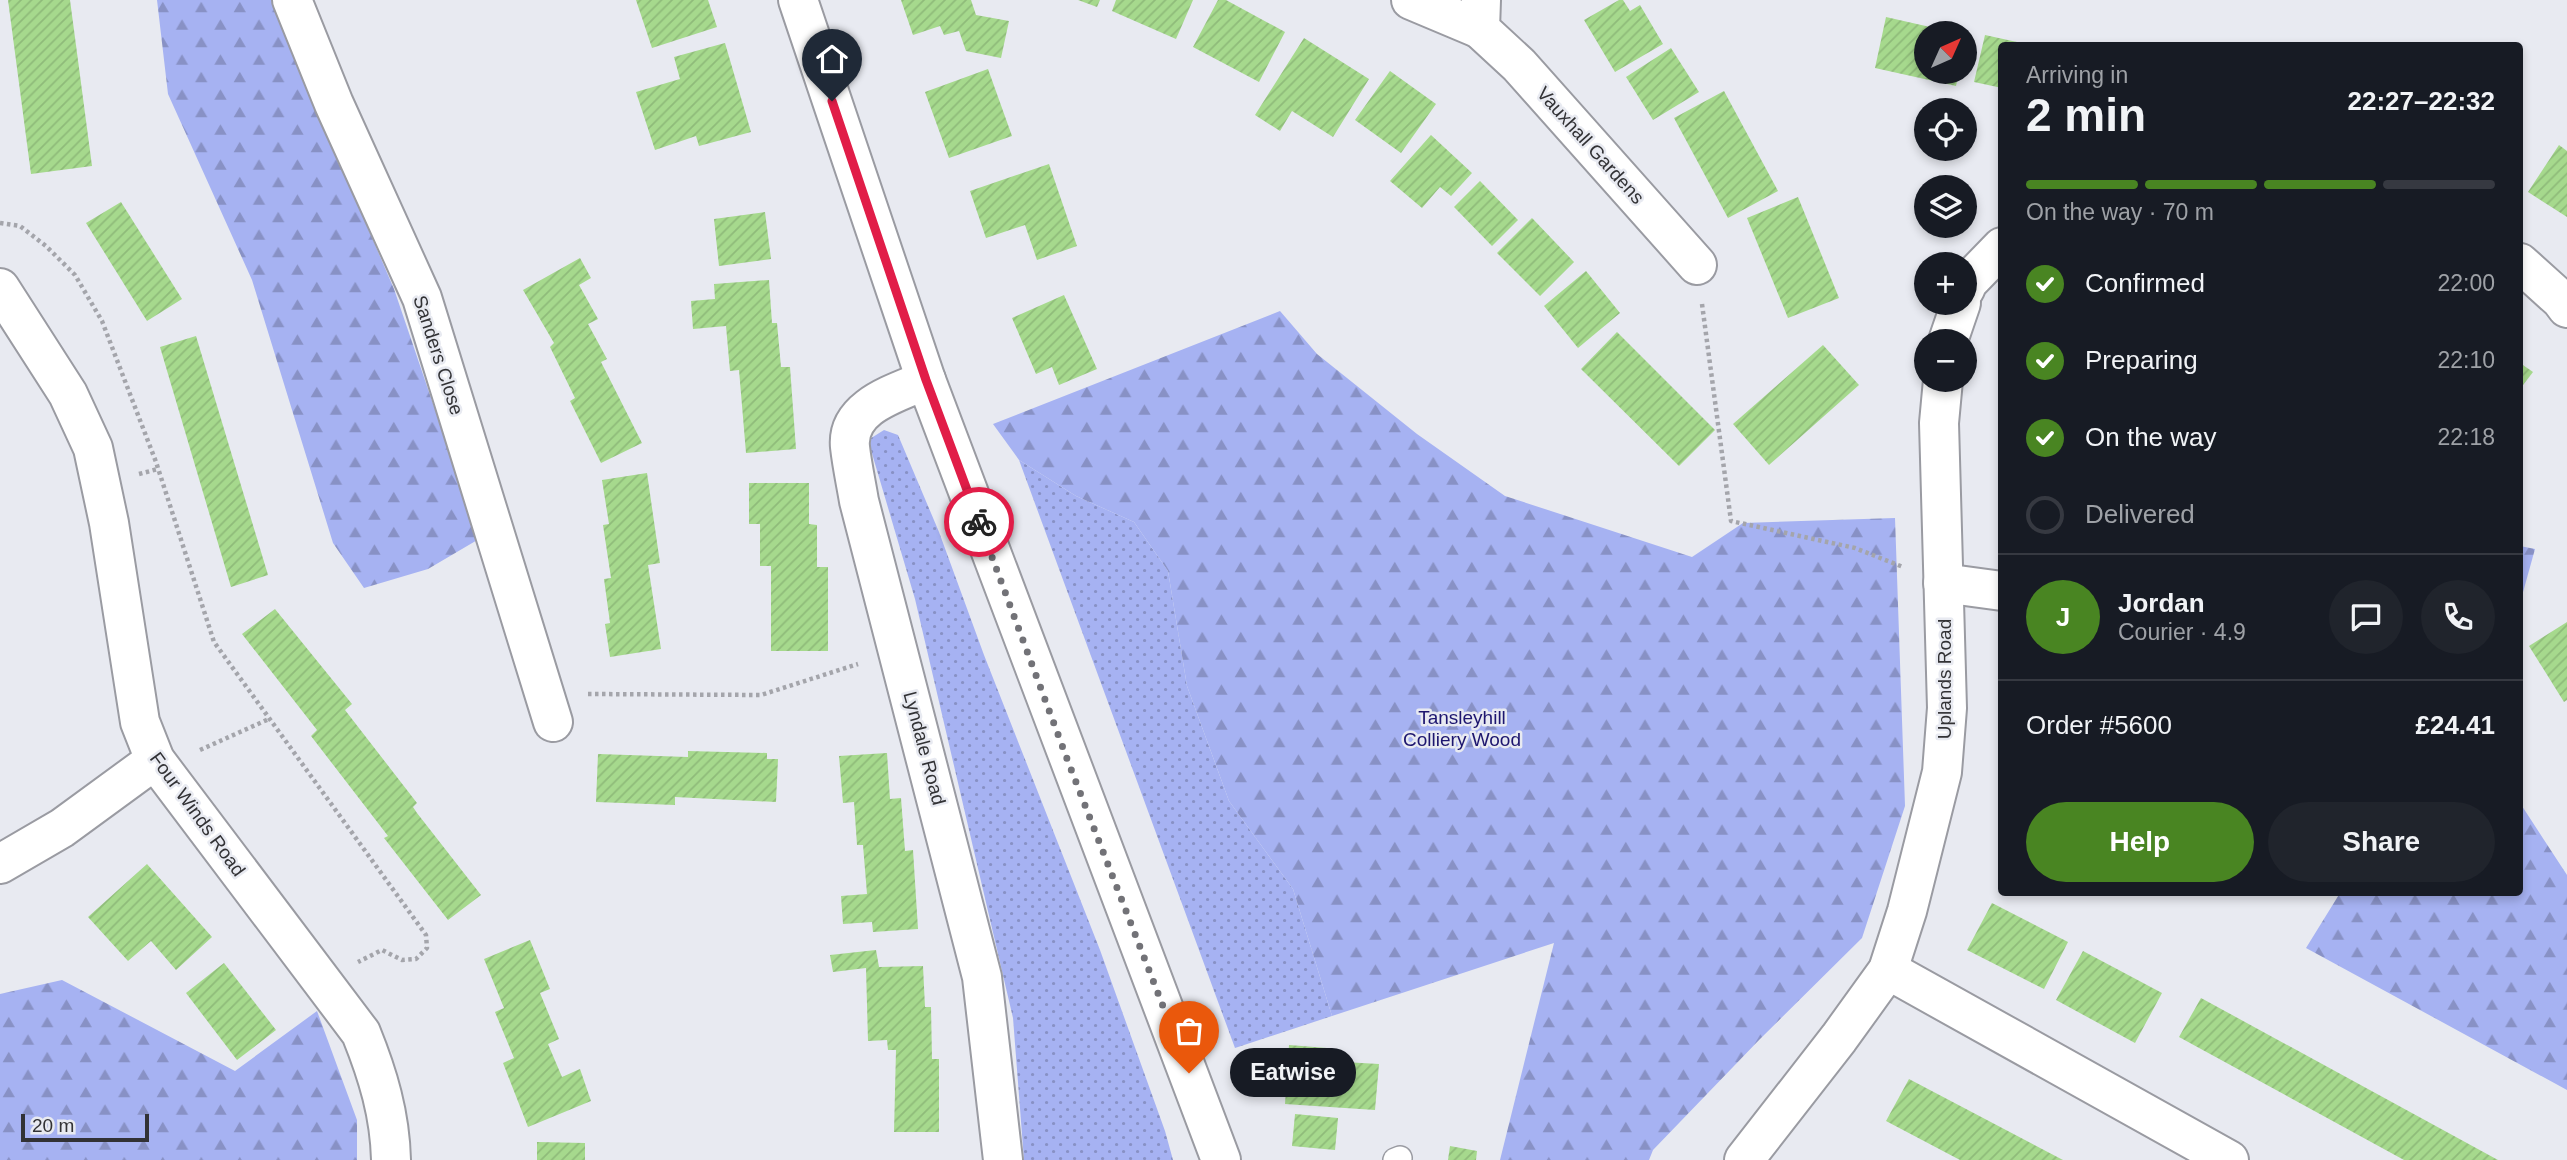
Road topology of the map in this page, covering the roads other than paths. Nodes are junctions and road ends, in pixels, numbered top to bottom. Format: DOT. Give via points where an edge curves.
graph roads {
  1 [pos="292,0"];
  2 [pos="798,0"];
  3 [pos="1411,0"];
  4 [pos="1480,15"];
  5 [pos="1998,251"];
  6 [pos="1697,265"];
  7 [pos="2523,266"];
  8 [pos="1977,273"];
  9 [pos="0,288"];
  10 [pos="2567,308"];
  11 [pos="926,380"];
  12 [pos="1942,392"];
  13 [pos="1943,583"];
  14 [pos="1998,590"];
  15 [pos="550,714"];
  16 [pos="158,764"];
  17 [pos="0,864"];
  18 [pos="1888,970"];
  19 [pos="391,1160"];
  20 [pos="1003,1160"];
  21 [pos="1221,1160"];
  22 [pos="1744,1160"];
  23 [pos="2229,1160"];
  1 -- 15 [label="street, Sanders Close" via="422,298"];
  2 -- 11 [label="street"];
  3 -- 4 [label="street, Vauxhall Gardens"];
  4 -- 6 [label="street, Vauxhall Gardens"];
  5 -- 8 [label="street"];
  7 -- 10 [label="street"];
  9 -- 16 [label="street, Four Winds Road" via="68,394 93,448 140,722"];
  11 -- 20 [label="street, Lyndale Road" via="867,407 855,423 849,444 859,501 982,977"];
  11 -- 21 [label="street"];
  12 -- 13 [label="street, Uplands Road"];
  13 -- 14 [label="street"];
  13 -- 18 [label="street, Uplands Road" via="1947,708 1942,772"];
  16 -- 17 [label="street"];
  16 -- 19 [label="street, Four Winds Road" via="361,1033 379,1078"];
  18 -- 22 [label="street, Uplands Road"];
  18 -- 23 [label="street"];
}
